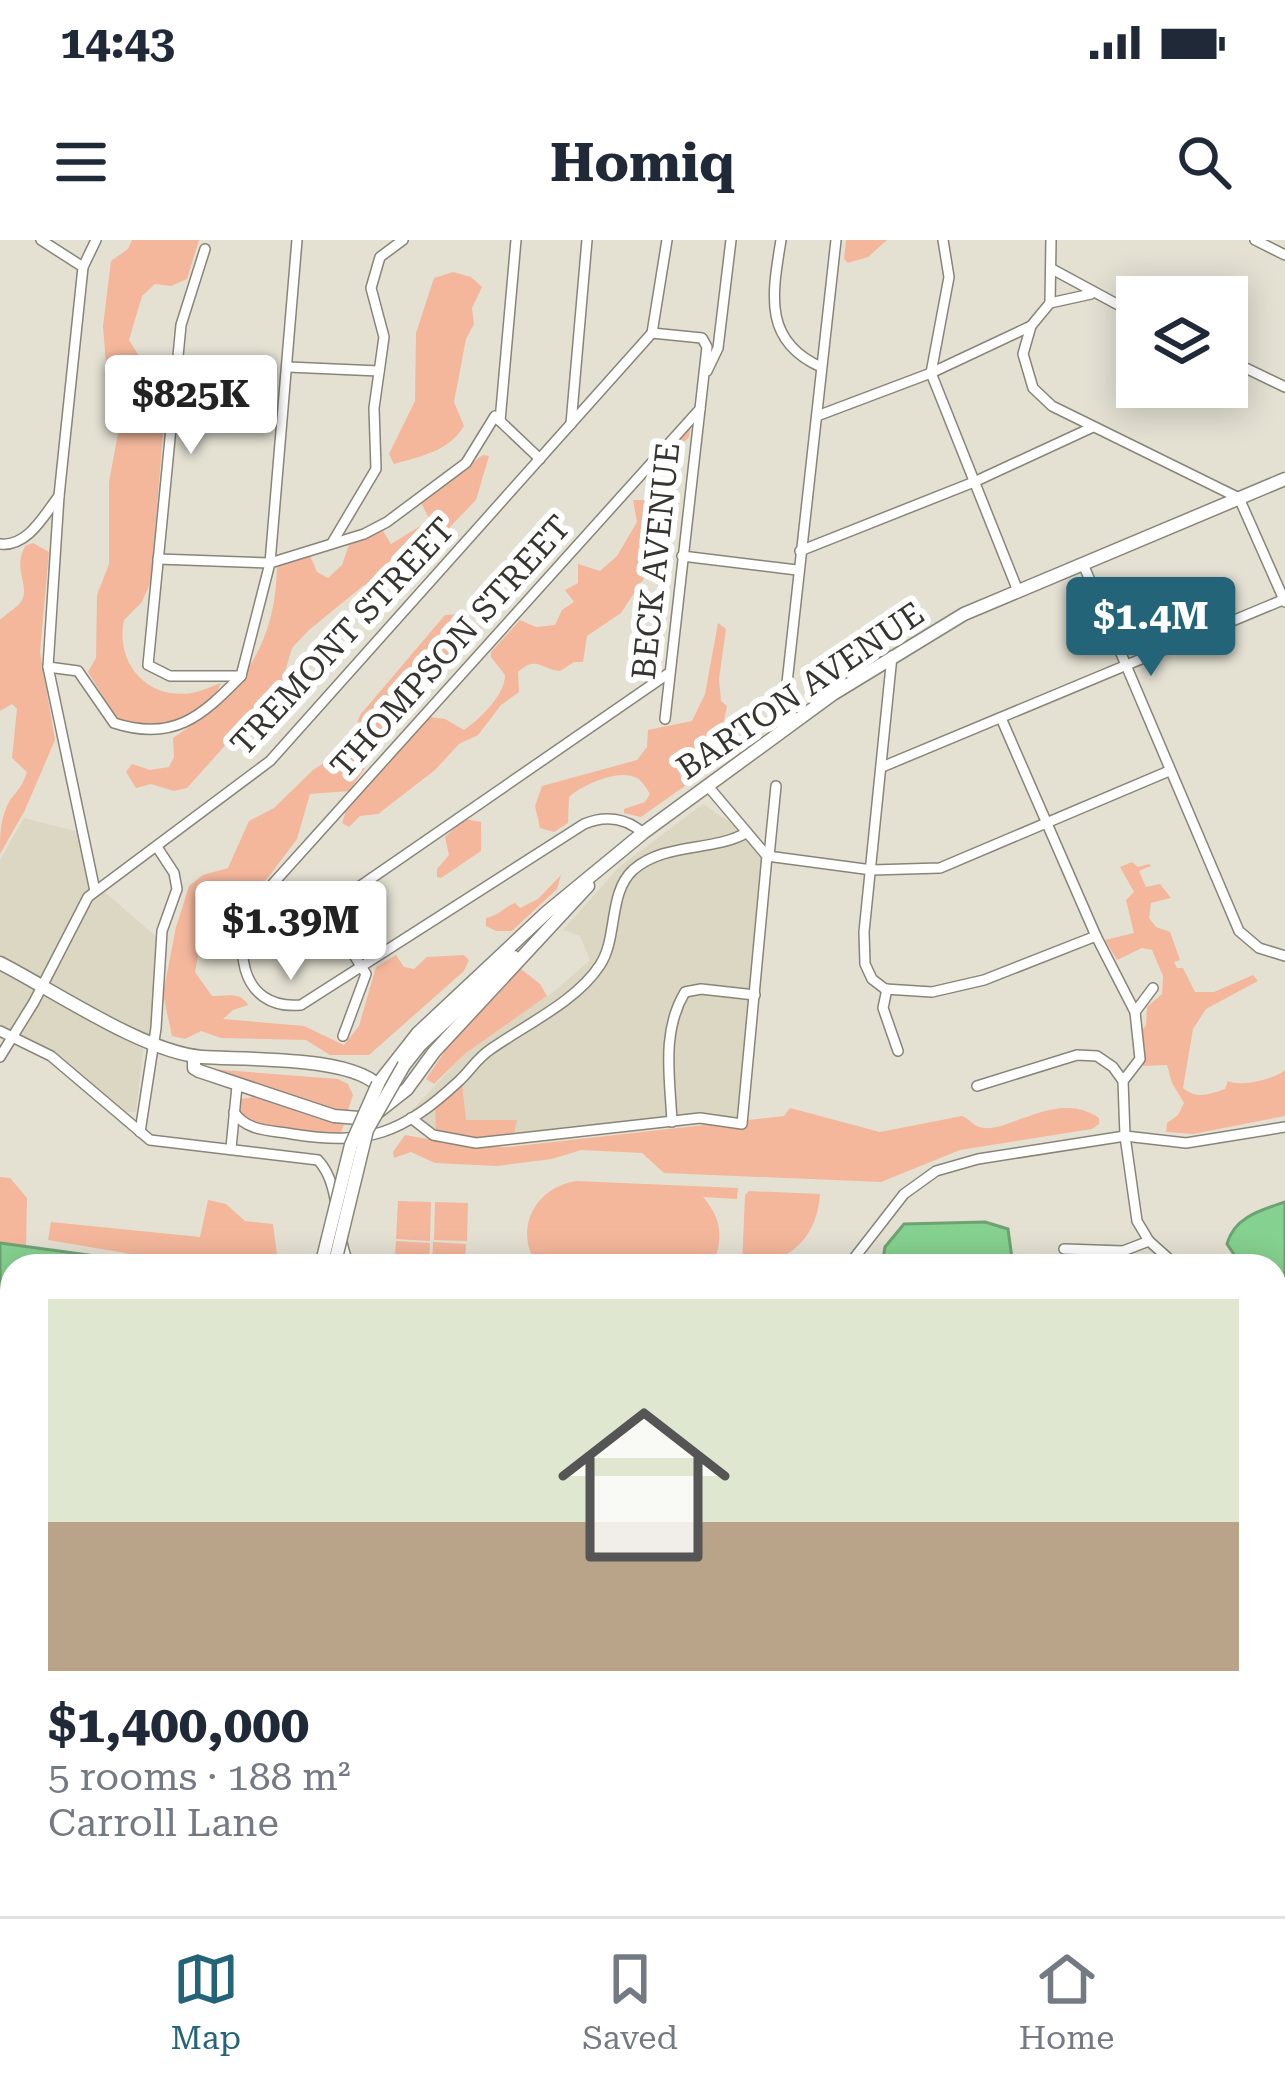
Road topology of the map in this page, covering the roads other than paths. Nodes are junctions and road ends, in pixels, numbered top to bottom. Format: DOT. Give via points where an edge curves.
graph roads {
  1 [pos="41,240"];
  2 [pos="96,240"];
  3 [pos="297,240"];
  4 [pos="403,240"];
  5 [pos="516,240"];
  6 [pos="586,240"];
  7 [pos="731,240"];
  8 [pos="781,240"];
  9 [pos="836,240"];
  10 [pos="943,240"];
  11 [pos="1051,240"];
  12 [pos="1255,240"];
  13 [pos="662,243"];
  14 [pos="205,249"];
  15 [pos="1285,255"];
  16 [pos="83,267"];
  17 [pos="1052,269"];
  18 [pos="1094,294"];
  19 [pos="1050,303"];
  20 [pos="1116,305"];
  21 [pos="1031,326"];
  22 [pos="652,333"];
  23 [pos="288,367"];
  24 [pos="821,367"];
  25 [pos="1248,369"];
  26 [pos="379,371"];
  27 [pos="931,374"];
  28 [pos="704,376"];
  29 [pos="1285,387"];
  30 [pos="700,409"];
  31 [pos="817,416"];
  32 [pos="500,421"];
  33 [pos="572,424"];
  34 [pos="1094,427"];
  35 [pos="540,459"];
  36 [pos="1285,479"];
  37 [pos="974,482"];
  38 [pos="59,496"];
  39 [pos="1239,498"];
  40 [pos="332,543"];
  41 [pos="0,544"];
  42 [pos="800,550"];
  43 [pos="682,556"];
  44 [pos="158,559"];
  45 [pos="270,563"];
  46 [pos="1083,564"];
  47 [pos="797,570"];
  48 [pos="1018,591"];
  49 [pos="1285,600"];
  50 [pos="892,656"];
  51 [pos="1126,665"];
  52 [pos="48,667"];
  53 [pos="669,673"];
  54 [pos="242,676"];
  55 [pos="1001,718"];
  56 [pos="665,719"];
  57 [pos="782,728"];
  58 [pos="882,767"];
  59 [pos="1169,771"];
  60 [pos="707,784"];
  61 [pos="776,786"];
  62 [pos="1048,823"];
  63 [pos="643,833"];
  64 [pos="746,833"];
  65 [pos="157,847"];
  66 [pos="622,851"];
  67 [pos="768,856"];
  68 [pos="872,870"];
  69 [pos="592,882"];
  70 [pos="94,891"];
  71 [pos="326,910"];
  72 [pos="248,923"];
  73 [pos="1096,936"];
  74 [pos="1285,956"];
  75 [pos="0,963"];
  76 [pos="362,966"];
  77 [pos="43,985"];
  78 [pos="1153,988"];
  79 [pos="887,989"];
  80 [pos="755,995"];
  81 [pos="1135,1012"];
  82 [pos="0,1031"];
  83 [pos="343,1036"];
  84 [pos="14,1038"];
  85 [pos="154,1043"];
  86 [pos="898,1051"];
  87 [pos="194,1056"];
  88 [pos="0,1057"];
  89 [pos="0,1071"];
  90 [pos="1124,1081"];
  91 [pos="237,1086"];
  92 [pos="977,1086"];
  93 [pos="376,1088"];
  94 [pos="235,1112"];
  95 [pos="411,1118"];
  96 [pos="672,1122"];
  97 [pos="1285,1127"];
  98 [pos="140,1132"];
  99 [pos="290,1134"];
  100 [pos="1125,1136"];
  101 [pos="231,1148"];
  102 [pos="286,1155"];
  103 [pos="1149,1241"];
  104 [pos="1064,1250"];
  105 [pos="324,1254"];
  106 [pos="337,1254"];
  107 [pos="345,1254"];
  108 [pos="857,1254"];
  109 [pos="1164,1254"];
  1 -- 16 [label="street"];
  2 -- 16 [label="street"];
  3 -- 23 [label="street"];
  4 -- 26 [label="street" via="380,257 371,288 384,337"];
  5 -- 32 [label="street"];
  6 -- 33 [label="street"];
  7 -- 28 [label="street" via="718,347"];
  8 -- 24 [label="street" via="776,301 784,342"];
  9 -- 24 [label="street"];
  10 -- 27 [label="street" via="949,278"];
  11 -- 17 [label="street"];
  12 -- 15 [label="street"];
  13 -- 22 [label="street"];
  14 -- 44 [label="street" via="181,325"];
  16 -- 38 [label="street"];
  17 -- 18 [label="street"];
  17 -- 19 [label="street"];
  18 -- 19 [label="street"];
  18 -- 20 [label="street"];
  19 -- 21 [label="street"];
  21 -- 27 [label="street"];
  21 -- 34 [label="street" via="1023,354 1033,388"];
  22 -- 28 [label="street" via="703,338"];
  22 -- 33 [label="street, TREMONT STREET"];
  23 -- 26 [label="street"];
  23 -- 45 [label="street"];
  24 -- 31 [label="street"];
  25 -- 29 [label="street"];
  26 -- 40 [label="street" via="376,469"];
  27 -- 31 [label="street"];
  27 -- 37 [label="street"];
  28 -- 30 [label="street, BECK AVENUE"];
  30 -- 43 [label="street, BECK AVENUE"];
  30 -- 72 [label="street, THOMPSON STREET" via="260,898"];
  31 -- 42 [label="street"];
  32 -- 35 [label="street"];
  32 -- 40 [label="street" via="495,416 466,463 387,522"];
  33 -- 35 [label="street, TREMONT STREET"];
  34 -- 37 [label="street"];
  34 -- 39 [label="street"];
  35 -- 65 [label="street, TREMONT STREET" via="270,761"];
  36 -- 39 [label="main road, BARTON AVENUE"];
  37 -- 42 [label="street"];
  37 -- 48 [label="street"];
  38 -- 41 [label="street" via="24,540"];
  38 -- 52 [label="street"];
  39 -- 46 [label="main road, BARTON AVENUE"];
  39 -- 49 [label="street"];
  40 -- 45 [label="street"];
  42 -- 47 [label="street"];
  43 -- 47 [label="street"];
  43 -- 53 [label="street, BECK AVENUE"];
  44 -- 45 [label="street"];
  44 -- 54 [label="street" via="148,665 170,676"];
  45 -- 54 [label="street"];
  46 -- 48 [label="main road, BARTON AVENUE"];
  46 -- 51 [label="street"];
  47 -- 57 [label="street"];
  48 -- 50 [label="main road, BARTON AVENUE"];
  49 -- 51 [label="street"];
  50 -- 57 [label="main road, BARTON AVENUE"];
  50 -- 58 [label="street"];
  51 -- 55 [label="street"];
  51 -- 59 [label="street"];
  52 -- 54 [label="street" via="78,670 114,723 153,732 195,718"];
  52 -- 70 [label="street"];
  53 -- 56 [label="street, BECK AVENUE"];
  53 -- 71 [label="street"];
  55 -- 58 [label="street"];
  55 -- 62 [label="street"];
  57 -- 60 [label="main road, BARTON AVENUE"];
  58 -- 68 [label="street"];
  59 -- 62 [label="street"];
  59 -- 74 [label="street" via="1239,931"];
  60 -- 63 [label="main road, BARTON AVENUE"];
  60 -- 64 [label="street"];
  61 -- 67 [label="street"];
  62 -- 68 [label="street" via="940,868"];
  62 -- 73 [label="street"];
  63 -- 66 [label="main road, BARTON AVENUE"];
  63 -- 76 [label="street" via="619,820 584,824"];
  64 -- 67 [label="street"];
  64 -- 95 [label="street" via="634,869 608,950 589,979 470,1064"];
  65 -- 70 [label="street, TREMONT STREET"];
  65 -- 85 [label="street" via="177,881 162,931"];
  66 -- 69 [label="main road, BARTON AVENUE"];
  66 -- 93 [label="main road, BARTON AVENUE" via="411,1040"];
  67 -- 68 [label="street"];
  67 -- 80 [label="street"];
  68 -- 79 [label="street" via="865,964"];
  69 -- 91 [label="main road" via="379,1111 334,1116"];
  69 -- 93 [label="main road, BARTON AVENUE, bridge"];
  70 -- 77 [label="street, TREMONT STREET"];
  71 -- 72 [label="street" via="303,925"];
  71 -- 76 [label="street"];
  72 -- 76 [label="street" via="242,969 263,998 279,1005 301,1005"];
  73 -- 79 [label="street" via="947,992"];
  73 -- 81 [label="street"];
  75 -- 77 [label="main road"];
  76 -- 83 [label="street"];
  77 -- 84 [label="street, TREMONT STREET"];
  77 -- 85 [label="main road"];
  78 -- 81 [label="street"];
  79 -- 86 [label="street" via="883,1009"];
  80 -- 96 [label="street" via="742,1124"];
  80 -- 96 [label="street" via="685,992 667,1052"];
  81 -- 90 [label="street" via="1140,1060"];
  82 -- 84 [label="street"];
  84 -- 88 [label="street"];
  84 -- 89 [label="street"];
  84 -- 98 [label="street" via="51,1056"];
  85 -- 87 [label="main road"];
  85 -- 98 [label="street"];
  87 -- 91 [label="main road" via="199,1071"];
  87 -- 93 [label="main road" via="340,1068"];
  90 -- 92 [label="street" via="1097,1055 1077,1054"];
  90 -- 100 [label="street"];
  91 -- 94 [label="street"];
  93 -- 105 [label="main road, bridge" via="351,1144"];
  93 -- 106 [label="main road, bridge"];
  94 -- 99 [label="street" via="248,1126"];
  94 -- 101 [label="street"];
  95 -- 96 [label="street" via="433,1135 476,1143"];
  95 -- 99 [label="street" via="364,1139"];
  97 -- 100 [label="street" via="1186,1143"];
  98 -- 101 [label="street" via="160,1143"];
  99 -- 102 [label="street"];
  100 -- 103 [label="street" via="1138,1221"];
  100 -- 108 [label="street" via="936,1171 904,1194"];
  101 -- 102 [label="street"];
  102 -- 107 [label="street" via="318,1160 328,1173"];
  103 -- 104 [label="street" via="1124,1251"];
  103 -- 109 [label="street"];
}
